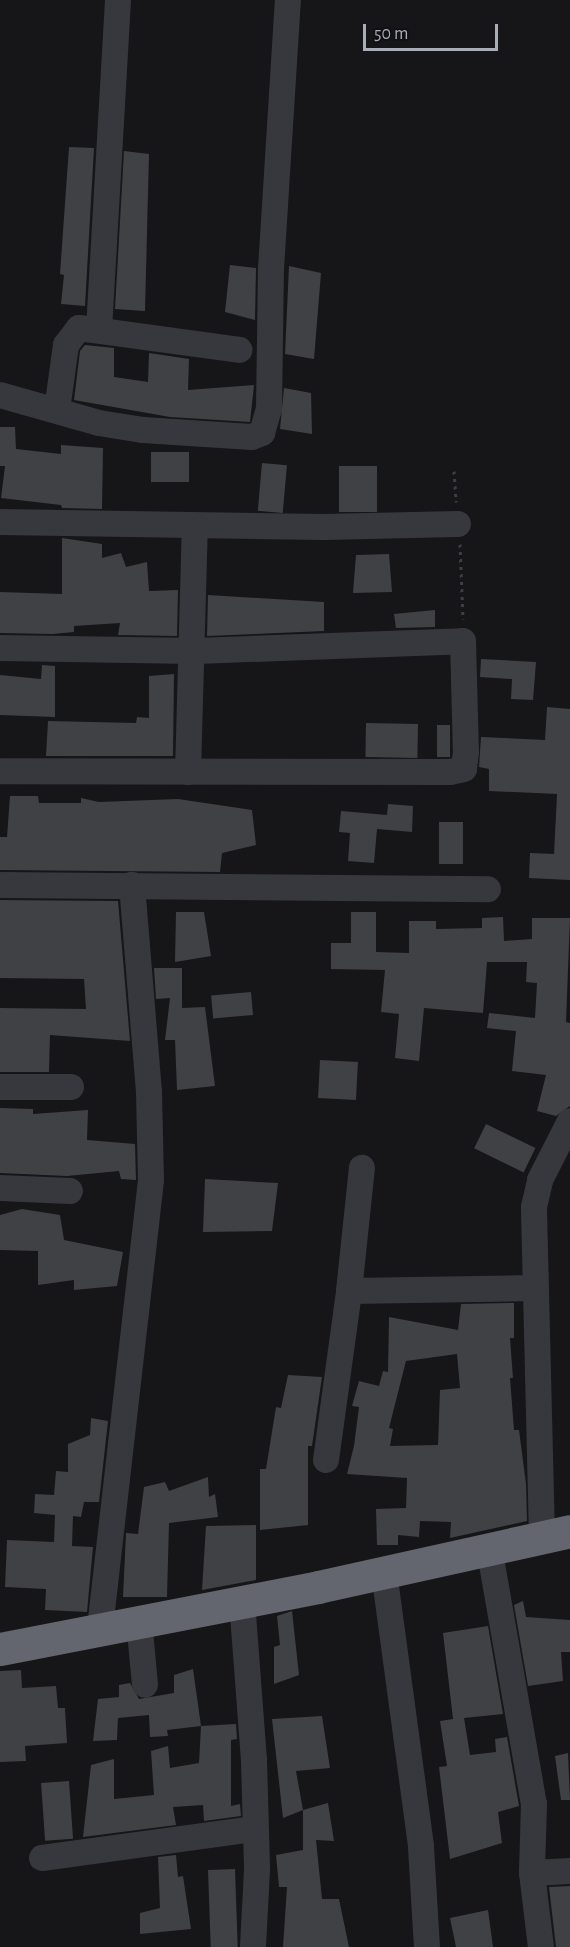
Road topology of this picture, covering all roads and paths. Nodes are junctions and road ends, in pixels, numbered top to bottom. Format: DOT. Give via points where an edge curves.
graph roads {
  1 [pos="118,0"];
  2 [pos="288,0"];
  3 [pos="99,330"];
  4 [pos="239,350"];
  5 [pos="0,395"];
  6 [pos="57,410"];
  7 [pos="454,471"];
  8 [pos="0,522"];
  9 [pos="458,524"];
  10 [pos="195,526"];
  11 [pos="463,641"];
  12 [pos="0,648"];
  13 [pos="189,651"];
  14 [pos="0,771"];
  15 [pos="188,772"];
  16 [pos="0,885"];
  17 [pos="132,885"];
  18 [pos="488,890"];
  19 [pos="0,1087"];
  20 [pos="71,1087"];
  21 [pos="570,1121"];
  22 [pos="362,1168"];
  23 [pos="0,1188"];
  24 [pos="70,1191"];
  25 [pos="534,1288"];
  26 [pos="349,1291"];
  27 [pos="326,1460"];
  28 [pos="556,1534"];
  29 [pos="489,1547"];
  30 [pos="384,1572"];
  31 [pos="242,1601"];
  32 [pos="139,1621"];
  33 [pos="100,1628"];
  34 [pos="0,1649"];
  35 [pos="144,1685"];
  36 [pos="255,1829"];
  37 [pos="42,1858"];
  38 [pos="570,1871"];
  39 [pos="532,1873"];
  40 [pos="253,1947"];
  41 [pos="427,1947"];
  42 [pos="541,1947"];
  1 -- 3 [label="street"];
  2 -- 6 [label="street" via="271,269 269,409 262,433 252,437 176,435 99,423"];
  3 -- 4 [label="street"];
  3 -- 6 [label="street" via="80,328 68,339"];
  5 -- 6 [label="street"];
  7 -- 9 [label="path"];
  8 -- 10 [label="street"];
  9 -- 10 [label="street"];
  9 -- 11 [label="path"];
  10 -- 13 [label="street"];
  11 -- 13 [label="street"];
  11 -- 15 [label="street" via="466,752 462,770"];
  12 -- 13 [label="street"];
  13 -- 15 [label="street"];
  14 -- 15 [label="street"];
  16 -- 17 [label="street"];
  17 -- 18 [label="street"];
  17 -- 33 [label="street" via="149,1092 151,1180"];
  19 -- 20 [label="street"];
  21 -- 25 [label="street" via="540,1180 535,1202"];
  22 -- 26 [label="street"];
  23 -- 24 [label="street"];
  25 -- 26 [label="street"];
  25 -- 28 [label="street"];
  26 -- 27 [label="street"];
  28 -- 29 [label="highway"];
  29 -- 30 [label="highway"];
  29 -- 39 [label="street" via="534,1804"];
  30 -- 31 [label="highway"];
  30 -- 41 [label="street" via="421,1847"];
  31 -- 32 [label="highway"];
  31 -- 36 [label="street"];
  32 -- 33 [label="highway"];
  32 -- 35 [label="street"];
  33 -- 34 [label="highway"];
  36 -- 37 [label="street"];
  36 -- 40 [label="street"];
  38 -- 39 [label="street"];
  39 -- 42 [label="street"];
}
